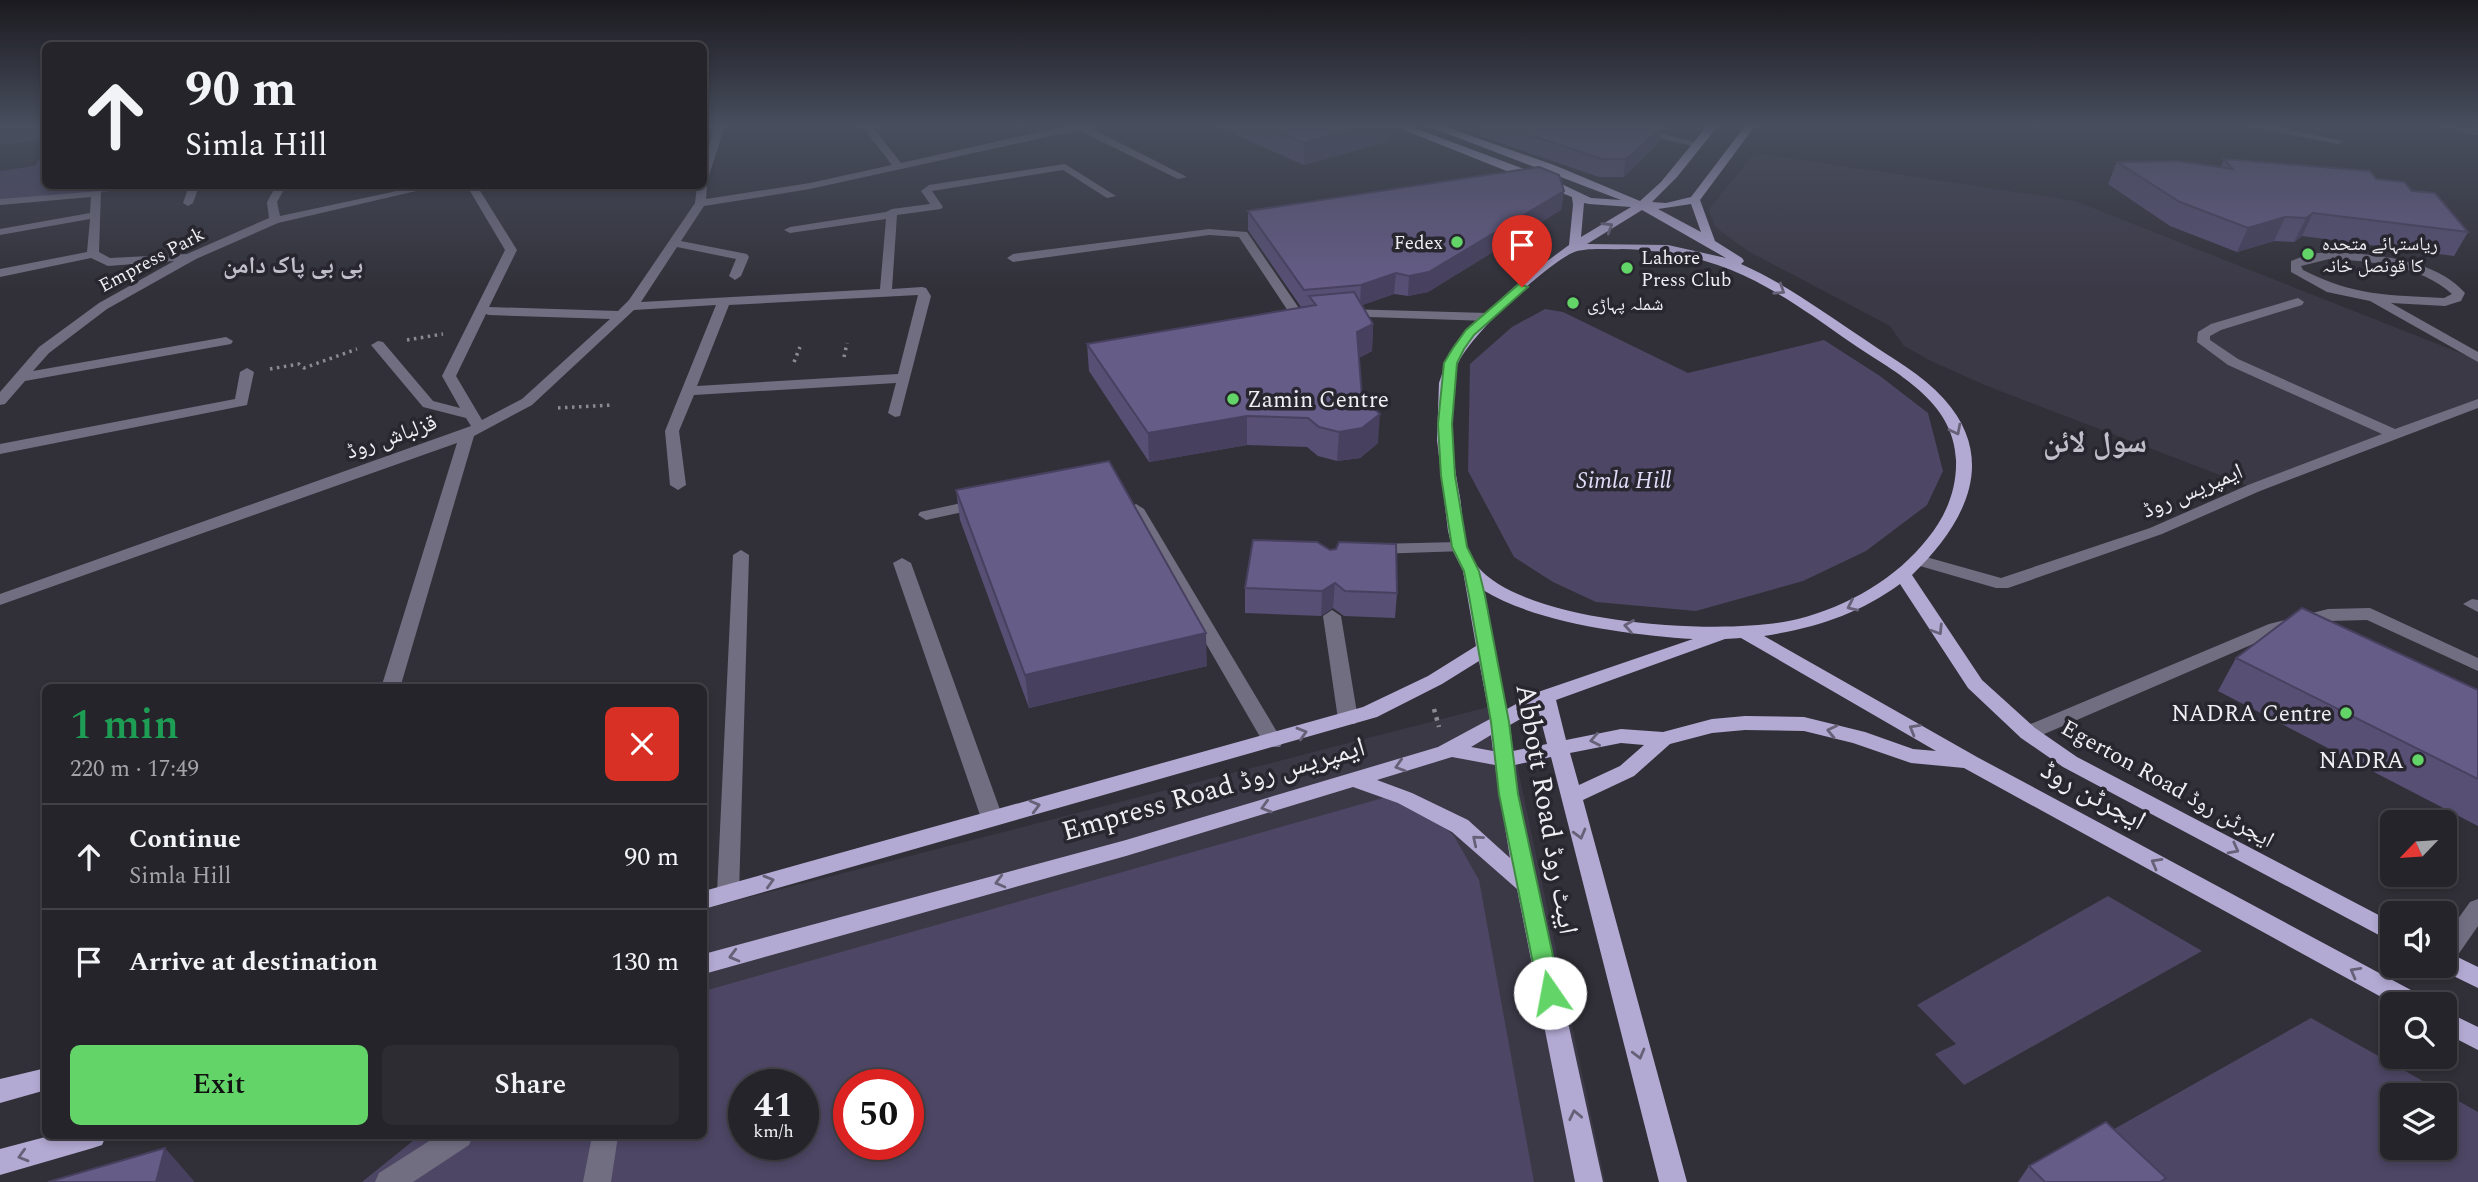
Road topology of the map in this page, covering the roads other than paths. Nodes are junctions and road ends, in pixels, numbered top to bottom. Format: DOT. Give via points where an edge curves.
graph roads {
  1 [pos="833,181"];
  2 [pos="973,181"];
  3 [pos="1087,181"];
  4 [pos="1547,181"];
  5 [pos="1583,181"];
  6 [pos="1666,181"];
  7 [pos="1709,181"];
  8 [pos="193,189"];
  9 [pos="279,189"];
  10 [pos="419,189"];
  11 [pos="474,189"];
  12 [pos="702,189"];
  13 [pos="1111,196"];
  14 [pos="1577,196"];
  15 [pos="1695,200"];
  16 [pos="0,202"];
  17 [pos="188,203"];
  18 [pos="700,203"];
  19 [pos="1641,206"];
  20 [pos="95,215"];
  21 [pos="892,215"];
  22 [pos="275,220"];
  23 [pos="790,230"];
  24 [pos="0,232"];
  25 [pos="1710,242"];
  26 [pos="673,243"];
  27 [pos="1574,248"];
  28 [pos="93,254"];
  29 [pos="192,256"];
  30 [pos="1013,258"];
  31 [pos="0,273"];
  32 [pos="1758,275"];
  33 [pos="735,276"];
  34 [pos="886,292"];
  35 [pos="2374,298"];
  36 [pos="724,301"];
  37 [pos="2298,302"];
  38 [pos="626,310"];
  39 [pos="489,311"];
  40 [pos="1488,317"];
  41 [pos="226,341"];
  42 [pos="378,345"];
  43 [pos="2478,358"];
  44 [pos="247,373"];
  45 [pos="17,378"];
  46 [pos="904,378"];
  47 [pos="688,391"];
  48 [pos="0,401"];
  49 [pos="2478,403"];
  50 [pos="895,412"];
  51 [pos="472,425"];
  52 [pos="2396,435"];
  53 [pos="0,449"];
  54 [pos="677,485"];
  55 [pos="1130,498"];
  56 [pos="994,501"];
  57 [pos="926,515"];
  58 [pos="1459,547"];
  59 [pos="1363,550"];
  60 [pos="741,555"];
  61 [pos="1919,560"];
  62 [pos="902,563"];
  63 [pos="1471,571"];
  64 [pos="1902,573"];
  65 [pos="0,600"];
  66 [pos="1332,616"];
  67 [pos="2291,624"];
  68 [pos="1735,633"];
  69 [pos="2316,636"];
  70 [pos="1487,648"];
  71 [pos="2478,665"];
  72 [pos="391,684"];
  73 [pos="1545,697"];
  74 [pos="1348,719"];
  75 [pos="1500,722"];
  76 [pos="2028,733"];
  77 [pos="1663,739"];
  78 [pos="1273,742"];
  79 [pos="1558,748"];
  80 [pos="1452,750"];
  81 [pos="1503,760"];
  82 [pos="1970,762"];
  83 [pos="1355,780"];
  84 [pos="1571,797"];
  85 [pos="992,818"];
  86 [pos="1528,886"];
  87 [pos="729,893"];
  88 [pos="707,899"];
  89 [pos="2478,908"];
  90 [pos="2380,927"];
  91 [pos="2457,938"];
  92 [pos="707,963"];
  93 [pos="2457,967"];
  94 [pos="2478,978"];
  95 [pos="2393,992"];
  96 [pos="2457,1028"];
  97 [pos="2478,1039"];
  98 [pos="42,1080"];
  99 [pos="0,1091"];
  100 [pos="82,1139"];
  101 [pos="455,1139"];
  102 [pos="604,1139"];
  103 [pos="0,1162"];
  104 [pos="389,1182"];
  105 [pos="597,1182"];
  106 [pos="1589,1182"];
  107 [pos="1673,1182"];
  1 -- 18 [label="street"];
  2 -- 21 [label="street" via="929,188 926,191 937,207"];
  3 -- 13 [label="street"];
  4 -- 14 [label="main road"];
  5 -- 19 [label="main road"];
  6 -- 19 [label="main road"];
  7 -- 15 [label="main road"];
  8 -- 17 [label="street"];
  9 -- 22 [label="street" via="272,202"];
  10 -- 22 [label="street, Empress Park"];
  11 -- 51 [label="street" via="511,250 449,376"];
  12 -- 18 [label="street, قزلباش روڈ"];
  14 -- 19 [label="main road"];
  14 -- 27 [label="main road"];
  15 -- 19 [label="main road"];
  15 -- 25 [label="main road"];
  16 -- 20 [label="street" via="94,193 98,194"];
  18 -- 26 [label="street, قزلباش روڈ"];
  19 -- 25 [label="main road"];
  27 -- 19 [label="main road, one-way"];
  20 -- 24 [label="street"];
  20 -- 28 [label="street"];
  21 -- 23 [label="street"];
  21 -- 34 [label="street"];
  22 -- 29 [label="street, Empress Park"];
  25 -- 32 [label="main road"];
  26 -- 33 [label="street" via="743,257"];
  26 -- 38 [label="street, قزلباش روڈ"];
  27 -- 32 [label="main road" via="1664,246"];
  27 -- 40 [label="main road"];
  28 -- 29 [label="street" via="108,262"];
  28 -- 31 [label="street"];
  29 -- 45 [label="street, Empress Park" via="103,306 44,350"];
  30 -- 40 [label="street" via="1234,232 1243,234 1306,316 1354,312"];
  32 -- 61 [label="main road, one-way" via="1888,360 1948,412 1964,443 1959,503 1941,536"];
  34 -- 36 [label="street"];
  34 -- 46 [label="street" via="922,291 925,296"];
  35 -- 35 [label="street" via="2315,283 2297,272 2295,264 2334,257 2400,264 2444,279 2459,293 2445,302"];
  35 -- 43 [label="street"];
  36 -- 38 [label="street"];
  36 -- 47 [label="street"];
  37 -- 52 [label="street" via="2216,327 2203,335 2204,342 2233,362"];
  38 -- 39 [label="street"];
  38 -- 51 [label="street, قزلباش روڈ" via="527,402"];
  40 -- 58 [label="main road" via="1459,348 1445,396 1448,476"];
  41 -- 45 [label="street"];
  42 -- 51 [label="street" via="428,404"];
  44 -- 53 [label="street" via="242,402"];
  45 -- 48 [label="street, Empress Park"];
  46 -- 47 [label="street"];
  46 -- 50 [label="street"];
  47 -- 54 [label="street" via="672,431"];
  49 -- 52 [label="street, ایمپریس روڈ"];
  51 -- 65 [label="street, قزلباش روڈ"];
  51 -- 72 [label="street"];
  52 -- 61 [label="street, ایمپریس روڈ" via="2254,488 2156,531 2002,584"];
  55 -- 78 [label="street"];
  56 -- 57 [label="street"];
  58 -- 59 [label="street"];
  58 -- 63 [label="main road"];
  60 -- 87 [label="street"];
  61 -- 64 [label="main road"];
  62 -- 85 [label="street"];
  68 -- 63 [label="main road, one-way" via="1661,632 1555,611 1512,597"];
  63 -- 70 [label="main road, Abbott Road ایبٹ روڈ"];
  64 -- 68 [label="main road, one-way" via="1858,604 1825,617"];
  64 -- 76 [label="main road, Egerton Road ایجرٹن روڈ, one-way" via="1975,684"];
  66 -- 74 [label="street"];
  67 -- 69 [label="street"];
  67 -- 71 [label="street" via="2355,612 2370,614"];
  67 -- 76 [label="street"];
  68 -- 73 [label="main road, Empress Road ایمپریس روڈ"];
  82 -- 68 [label="main road, ایجرٹن روڈ, one-way"];
  70 -- 74 [label="main road, Empress Road ایمپریس روڈ" via="1408,695"];
  70 -- 75 [label="main road, Abbott Road ایبٹ روڈ"];
  73 -- 75 [label="main road, Empress Road ایمپریس روڈ"];
  73 -- 79 [label="main road, Abbott Road ایبٹ روڈ"];
  78 -- 74 [label="main road, Empress Road ایمپریس روڈ, one-way"];
  75 -- 80 [label="main road, Empress Road ایمپریس روڈ"];
  75 -- 81 [label="main road, Abbott Road ایبٹ روڈ"];
  76 -- 90 [label="main road, Egerton Road ایجرٹن روڈ, one-way" via="2070,762"];
  77 -- 79 [label="main road, one-way" via="1620,736"];
  82 -- 77 [label="main road, one-way" via="1911,756 1804,724 1712,726"];
  77 -- 84 [label="main road" via="1627,771"];
  85 -- 78 [label="main road, Empress Road ایمپریس روڈ, one-way"];
  79 -- 81 [label="main road"];
  79 -- 84 [label="main road, Abbott Road ایبٹ روڈ"];
  80 -- 81 [label="main road"];
  80 -- 83 [label="main road, Empress Road ایمپریس روڈ, one-way"];
  81 -- 86 [label="main road, Abbott Road ایبٹ روڈ"];
  95 -- 82 [label="main road, ایجرٹن روڈ, one-way"];
  86 -- 83 [label="main road, one-way" via="1460,826 1405,798"];
  83 -- 92 [label="main road, Empress Road ایمپریس روڈ, one-way"];
  84 -- 107 [label="main road, Abbott Road ایبٹ روڈ, one-way"];
  87 -- 85 [label="main road, Empress Road ایمپریس روڈ, one-way"];
  106 -- 86 [label="main road, Abbott Road ایبٹ روڈ, one-way"];
  87 -- 88 [label="main road, Empress Road ایمپریس روڈ"];
  89 -- 91 [label="street"];
  93 -- 94 [label="main road"];
  96 -- 97 [label="main road"];
  98 -- 99 [label="main road"];
  100 -- 103 [label="main road, one-way"];
  101 -- 104 [label="street"];
  102 -- 105 [label="street"];
}
